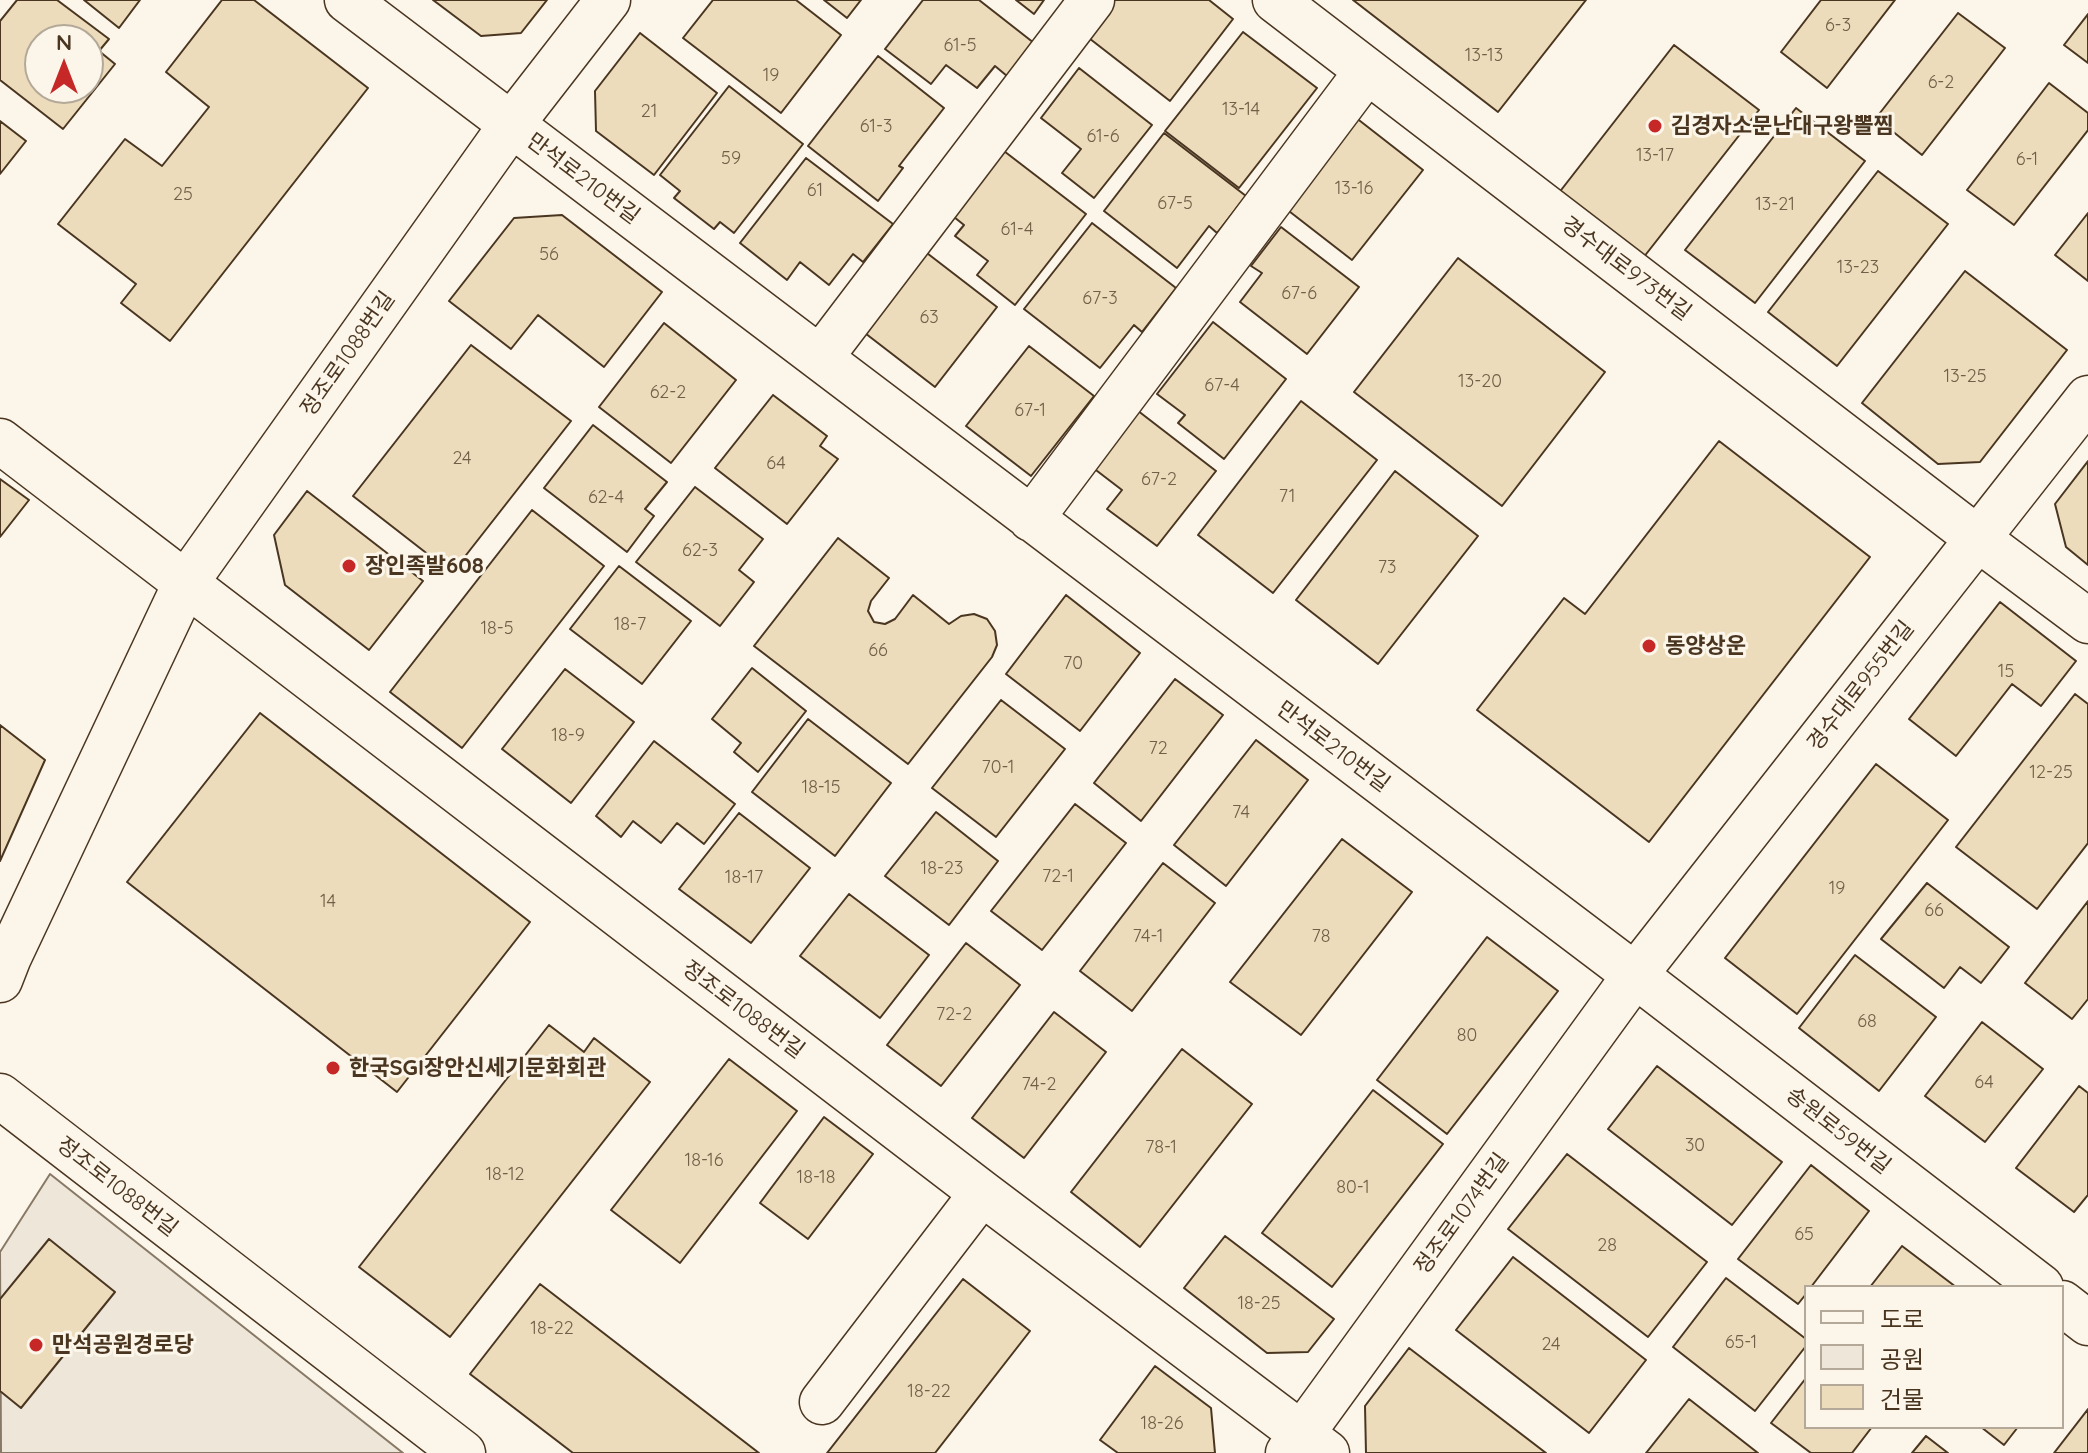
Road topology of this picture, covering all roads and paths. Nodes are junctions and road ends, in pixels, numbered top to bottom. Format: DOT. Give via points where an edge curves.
graph roads {
  1 [pos="347,0"];
  2 [pos="608,0"];
  3 [pos="1092,0"];
  4 [pos="1275,0"];
  5 [pos="1367,71"];
  6 [pos="511,125"];
  7 [pos="820,358"];
  8 [pos="2088,398"];
  9 [pos="0,441"];
  10 [pos="1031,519"];
  11 [pos="1977,538"];
  12 [pos="185,584"];
  13 [pos="2088,621"];
  14 [pos="3,963"];
  15 [pos="1635,975"];
  16 [pos="0,1096"];
  17 [pos="982,1193"];
  18 [pos="2038,1285"];
  19 [pos="2064,1305"];
  20 [pos="2088,1323"];
  21 [pos="822,1402"];
  22 [pos="1306,1447"];
  23 [pos="463,1453"];
  1 -- 6 [label="street, 만석로210번길"];
  2 -- 6 [label="street"];
  3 -- 7 [label="street"];
  4 -- 5 [label="street, 경수대로973번길"];
  5 -- 10 [label="street"];
  5 -- 11 [label="street, 경수대로973번길"];
  6 -- 7 [label="street, 만석로210번길"];
  6 -- 12 [label="street, 정조로1088번길"];
  7 -- 10 [label="street, 만석로210번길"];
  8 -- 11 [label="street, 경수대로955번길"];
  9 -- 12 [label="street, 정조로1088번길"];
  10 -- 15 [label="street, 만석로210번길"];
  11 -- 13 [label="street, 경수대로973번길"];
  11 -- 15 [label="street, 경수대로955번길"];
  12 -- 14 [label="street, 정조로1088번길"];
  12 -- 17 [label="street, 정조로1088번길"];
  15 -- 18 [label="street, 송원로59번길"];
  15 -- 22 [label="street, 정조로1074번길"];
  16 -- 23 [label="street, 정조로1088번길"];
  17 -- 21 [label="street"];
  17 -- 22 [label="street, 정조로1088번길"];
  19 -- 20 [label="street"];
}
